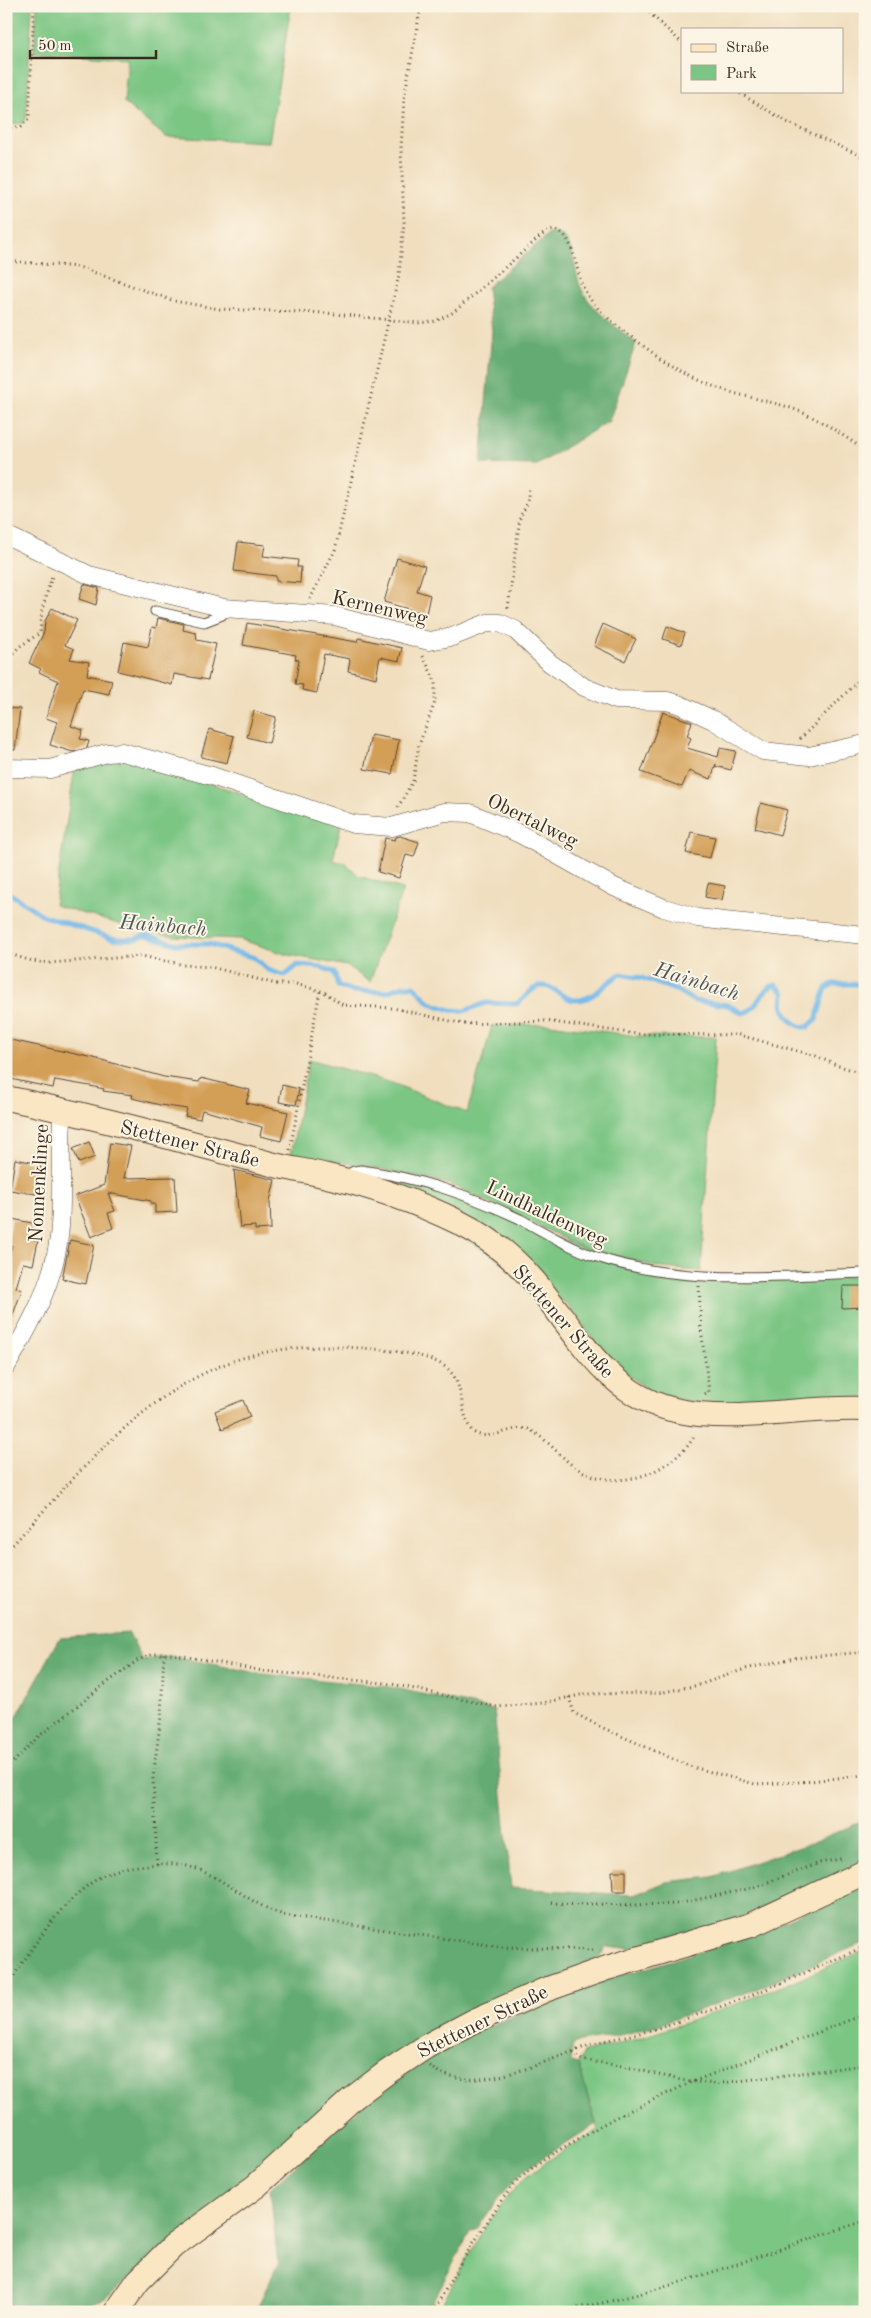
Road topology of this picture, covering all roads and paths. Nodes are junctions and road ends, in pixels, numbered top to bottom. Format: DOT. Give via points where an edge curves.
graph roads {
  1 [pos="34,6"];
  2 [pos="421,6"];
  3 [pos="642,6"];
  4 [pos="681,42"];
  5 [pos="738,92"];
  6 [pos="6,128"];
  7 [pos="865,158"];
  8 [pos="6,261"];
  9 [pos="388,319"];
  10 [pos="865,450"];
  11 [pos="529,488"];
  12 [pos="6,536"];
  13 [pos="56,561"];
  14 [pos="224,608"];
  15 [pos="155,611"];
  16 [pos="303,613"];
  17 [pos="504,624"];
  18 [pos="415,637"];
  19 [pos="6,660"];
  20 [pos="865,674"];
  21 [pos="865,744"];
  22 [pos="781,754"];
  23 [pos="6,768"];
  24 [pos="396,809"];
  25 [pos="865,934"];
  26 [pos="6,953"];
  27 [pos="320,991"];
  28 [pos="865,1074"];
  29 [pos="6,1098"];
  30 [pos="63,1110"];
  31 [pos="287,1168"];
  32 [pos="339,1179"];
  33 [pos="865,1273"];
  34 [pos="698,1276"];
  35 [pos="6,1367"];
  36 [pos="865,1409"];
  37 [pos="698,1414"];
  38 [pos="6,1552"];
  39 [pos="865,1652"];
  40 [pos="164,1653"];
  41 [pos="569,1697"];
  42 [pos="6,1769"];
  43 [pos="865,1774"];
  44 [pos="157,1864"];
  45 [pos="864,1872"];
  46 [pos="551,1903"];
  47 [pos="865,1946"];
  48 [pos="600,1951"];
  49 [pos="6,1988"];
  50 [pos="865,2014"];
  51 [pos="573,2053"];
  52 [pos="415,2054"];
  53 [pos="865,2064"];
  54 [pos="692,2082"];
  55 [pos="865,2221"];
  56 [pos="116,2312"];
  57 [pos="434,2312"];
  58 [pos="553,2312"];
  1 -- 6 [label="path" via="29,119 21,127"];
  2 -- 9 [label="path" via="404,99 401,149 403,242 399,276"];
  3 -- 4 [label="path"];
  5 -- 7 [label="path" via="787,122"];
  8 -- 9 [label="path" via="79,267 197,306"];
  9 -- 10 [label="path" via="424,323 448,316 542,235 558,231 570,242 579,279 590,299 608,318 656,356 715,387 808,415"];
  9 -- 16 [label="path" via="335,550"];
  11 -- 17 [label="path" via="527,504 520,517"];
  12 -- 13 [label="street, Kernenweg"];
  13 -- 14 [label="street, Kernenweg" via="113,582"];
  13 -- 19 [label="path" via="42,610 40,632 19,646"];
  14 -- 15 [label="lane" via="222,615 206,622"];
  14 -- 16 [label="street, Kernenweg"];
  16 -- 18 [label="street, Kernenweg" via="349,618"];
  17 -- 18 [label="street, Kernenweg" via="487,623 439,640"];
  17 -- 22 [label="street" via="515,630 558,670 594,692 622,701 678,704 713,720 758,748"];
  18 -- 24 [label="path" via="434,676 436,692 434,707 419,745 413,781"];
  20 -- 22 [label="path"];
  21 -- 22 [label="street" via="814,756"];
  23 -- 25 [label="street, Obertalweg" via="50,768 122,752 212,776 353,824 392,827 444,812 462,811 507,827 614,887 680,913 724,922"];
  26 -- 27 [label="path" via="49,963 138,956 211,967 276,984 293,984"];
  27 -- 28 [label="path" via="343,1005 393,1008 464,1024 545,1021 637,1034 739,1034"];
  27 -- 31 [label="path"];
  29 -- 30 [label="main road, Stettener Straße"];
  30 -- 31 [label="main road, Stettener Straße"];
  30 -- 35 [label="street, Nonnenklinge" via="60,1227 55,1259 37,1312"];
  31 -- 32 [label="main road, Stettener Straße"];
  32 -- 34 [label="lane, Lindhaldenweg" via="358,1170 444,1187 595,1256 659,1271"];
  32 -- 37 [label="main road, Stettener Straße" via="466,1226 518,1265 550,1300 594,1360 618,1383 652,1403"];
  33 -- 34 [label="lane, Lindhaldenweg"];
  34 -- 37 [label="path" via="708,1392 701,1401"];
  36 -- 37 [label="main road, Stettener Straße"];
  37 -- 38 [label="path" via="690,1443 670,1462 636,1478 608,1479 580,1470 528,1430 519,1428 484,1436 473,1432 453,1375 444,1366 428,1359 352,1347 255,1354 202,1374 149,1409 89,1463"];
  39 -- 41 [label="path" via="794,1658 745,1669 699,1685 659,1692"];
  40 -- 41 [label="path" via="263,1671 392,1684 486,1706 525,1705"];
  40 -- 42 [label="path" via="133,1663 45,1732"];
  40 -- 44 [label="path" via="161,1716 153,1778"];
  41 -- 43 [label="path" via="574,1713 601,1728 689,1766 760,1785"];
  44 -- 48 [label="path" via="186,1866 201,1871 284,1915 502,1947"];
  44 -- 49 [label="path" via="111,1872 84,1888 58,1914"];
  45 -- 46 [label="path" via="847,1858 820,1863 746,1889 677,1904"];
  45 -- 52 [label="main road, Stettener Straße" via="751,1925 539,1992 472,2022"];
  47 -- 51 [label="path" via="723,2005"];
  50 -- 54 [label="path"];
  51 -- 52 [label="path" via="516,2072 472,2079 436,2071"];
  51 -- 54 [label="path" via="582,2060"];
  52 -- 56 [label="main road, Stettener Straße" via="353,2098 256,2186 173,2246 138,2281"];
  53 -- 54 [label="path" via="730,2083"];
  54 -- 57 [label="path" via="590,2131 530,2170 482,2228"];
  55 -- 58 [label="path" via="708,2274"];
}
